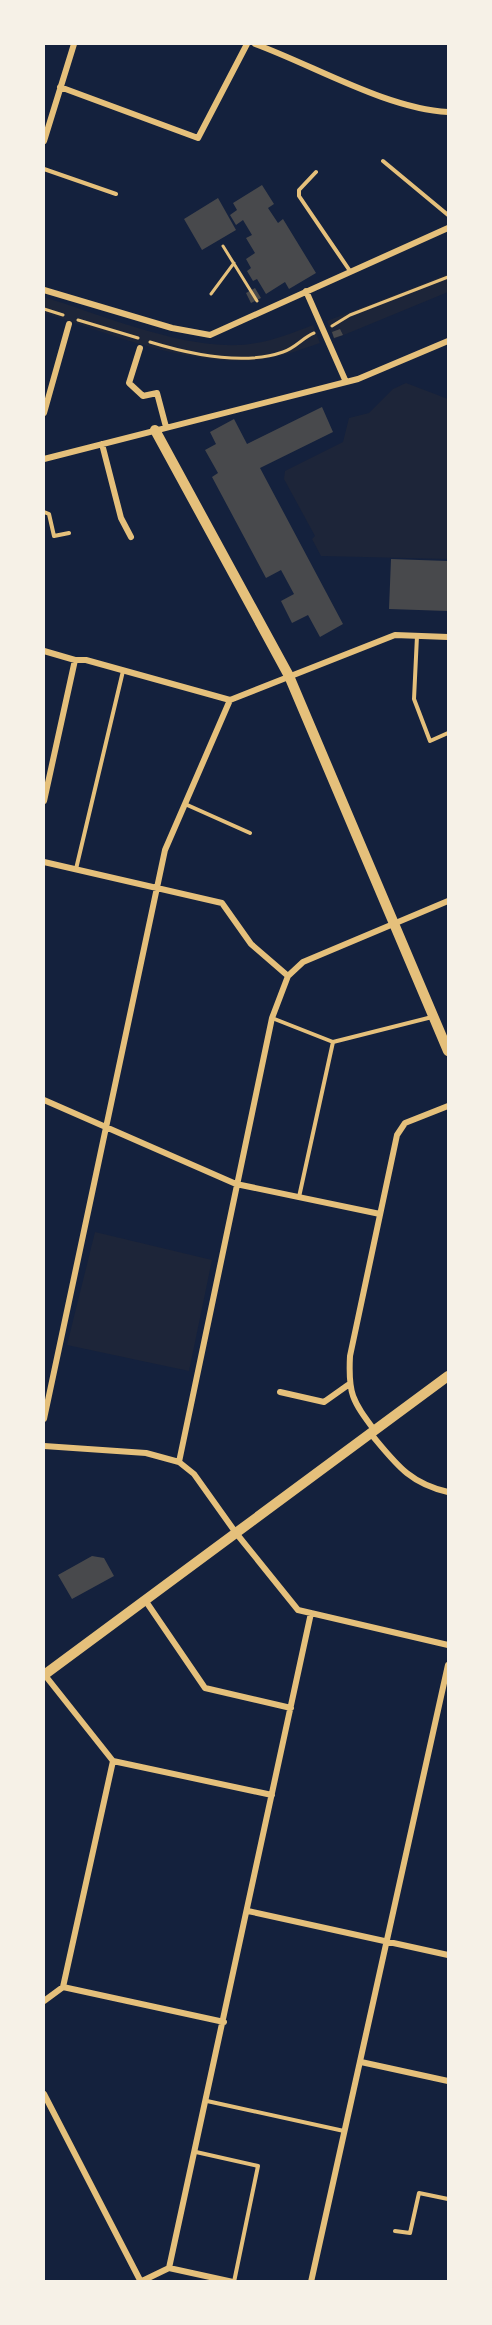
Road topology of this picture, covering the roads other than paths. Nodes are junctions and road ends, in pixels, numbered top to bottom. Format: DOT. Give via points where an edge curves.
graph roads {
  1 [pos="74,44"];
  2 [pos="247,44"];
  3 [pos="255,44"];
  4 [pos="264,45"];
  5 [pos="60,87"];
  6 [pos="448,112"];
  7 [pos="44,141"];
  8 [pos="382,161"];
  9 [pos="44,169"];
  10 [pos="316,172"];
  11 [pos="117,194"];
  12 [pos="448,215"];
  13 [pos="448,228"];
  14 [pos="350,271"];
  15 [pos="44,290"];
  16 [pos="306,291"];
  17 [pos="69,324"];
  18 [pos="448,341"];
  19 [pos="140,348"];
  20 [pos="346,382"];
  21 [pos="44,413"];
  22 [pos="166,427"];
  23 [pos="155,430"];
  24 [pos="102,444"];
  25 [pos="44,459"];
  26 [pos="44,512"];
  27 [pos="69,533"];
  28 [pos="130,537"];
  29 [pos="417,636"];
  30 [pos="448,637"];
  31 [pos="44,651"];
  32 [pos="75,660"];
  33 [pos="123,671"];
  34 [pos="289,676"];
  35 [pos="230,700"];
  36 [pos="448,733"];
  37 [pos="44,801"];
  38 [pos="185,804"];
  39 [pos="250,833"];
  40 [pos="44,862"];
  41 [pos="76,869"];
  42 [pos="158,887"];
  43 [pos="448,901"];
  44 [pos="395,923"];
  45 [pos="288,976"];
  46 [pos="435,1017"];
  47 [pos="272,1018"];
  48 [pos="333,1042"];
  49 [pos="448,1051"];
  50 [pos="44,1100"];
  51 [pos="448,1106"];
  52 [pos="105,1127"];
  53 [pos="236,1184"];
  54 [pos="299,1197"];
  55 [pos="380,1214"];
  56 [pos="448,1376"];
  57 [pos="348,1385"];
  58 [pos="280,1392"];
  59 [pos="44,1419"];
  60 [pos="373,1433"];
  61 [pos="44,1446"];
  62 [pos="179,1462"];
  63 [pos="448,1492"];
  64 [pos="236,1533"];
  65 [pos="145,1600"];
  66 [pos="311,1613"];
  67 [pos="448,1645"];
  68 [pos="448,1665"];
  69 [pos="44,1675"];
  70 [pos="291,1708"];
  71 [pos="113,1761"];
  72 [pos="272,1795"];
  73 [pos="248,1911"];
  74 [pos="388,1942"];
  75 [pos="448,1955"];
  76 [pos="63,1987"];
  77 [pos="44,2001"];
  78 [pos="224,2022"];
  79 [pos="361,2062"];
  80 [pos="448,2080"];
  81 [pos="44,2094"];
  82 [pos="207,2101"];
  83 [pos="346,2132"];
  84 [pos="196,2152"];
  85 [pos="448,2199"];
  86 [pos="395,2231"];
  87 [pos="169,2268"];
  88 [pos="140,2281"];
  89 [pos="233,2282"];
  90 [pos="311,2282"];
  1 -- 5 [label="street"];
  2 -- 5 [label="street" via="198,138"];
  3 -- 4 [label="street"];
  4 -- 6 [label="street" via="396,101"];
  5 -- 7 [label="street"];
  8 -- 12 [label="lane"];
  9 -- 11 [label="lane"];
  10 -- 14 [label="lane" via="299,190 299,196"];
  13 -- 14 [label="street"];
  14 -- 16 [label="street"];
  15 -- 16 [label="street" via="172,328 210,335"];
  16 -- 20 [label="street"];
  17 -- 21 [label="street"];
  18 -- 20 [label="street"];
  19 -- 22 [label="street" via="129,383 143,396 157,393"];
  20 -- 22 [label="street"];
  22 -- 23 [label="street"];
  23 -- 24 [label="street"];
  23 -- 34 [label="street"];
  24 -- 25 [label="street"];
  24 -- 28 [label="street" via="121,518"];
  26 -- 27 [label="lane" via="49,514 54,536"];
  29 -- 30 [label="street"];
  29 -- 34 [label="street" via="382,639"];
  29 -- 36 [label="lane" via="414,699 430,741"];
  31 -- 32 [label="street"];
  32 -- 33 [label="street"];
  32 -- 37 [label="street"];
  33 -- 35 [label="street"];
  33 -- 41 [label="lane"];
  34 -- 35 [label="street"];
  34 -- 44 [label="street"];
  35 -- 38 [label="street"];
  38 -- 39 [label="lane"];
  38 -- 42 [label="street" via="165,850"];
  40 -- 41 [label="street"];
  41 -- 42 [label="street"];
  42 -- 45 [label="street" via="222,903 251,944"];
  42 -- 52 [label="street"];
  43 -- 44 [label="street"];
  44 -- 45 [label="street" via="303,962"];
  44 -- 46 [label="street"];
  45 -- 47 [label="street"];
  46 -- 48 [label="lane"];
  46 -- 49 [label="street"];
  47 -- 48 [label="lane"];
  47 -- 53 [label="street"];
  48 -- 54 [label="lane"];
  50 -- 52 [label="street"];
  51 -- 55 [label="street" via="405,1123 397,1134"];
  52 -- 53 [label="street"];
  52 -- 59 [label="street"];
  53 -- 54 [label="street"];
  53 -- 62 [label="street"];
  54 -- 55 [label="street"];
  55 -- 57 [label="street" via="350,1356"];
  56 -- 60 [label="street"];
  57 -- 58 [label="street" via="324,1402"];
  57 -- 60 [label="street"];
  60 -- 63 [label="street" via="397,1466 415,1481"];
  60 -- 64 [label="street"];
  61 -- 62 [label="street" via="146,1453"];
  62 -- 64 [label="street" via="194,1474"];
  64 -- 65 [label="street"];
  64 -- 66 [label="street" via="298,1610"];
  65 -- 69 [label="street"];
  65 -- 70 [label="street" via="205,1688"];
  66 -- 67 [label="street"];
  66 -- 70 [label="street"];
  68 -- 74 [label="street"];
  69 -- 71 [label="street"];
  70 -- 72 [label="street"];
  71 -- 72 [label="street"];
  71 -- 76 [label="street"];
  72 -- 73 [label="street"];
  73 -- 74 [label="street"];
  73 -- 78 [label="street"];
  74 -- 75 [label="street"];
  74 -- 79 [label="street"];
  76 -- 77 [label="street"];
  76 -- 78 [label="street"];
  78 -- 82 [label="street"];
  79 -- 80 [label="street"];
  79 -- 83 [label="street"];
  81 -- 88 [label="street"];
  82 -- 83 [label="lane"];
  82 -- 84 [label="street"];
  83 -- 90 [label="street"];
  84 -- 87 [label="street"];
  84 -- 89 [label="lane" via="258,2166"];
  85 -- 86 [label="lane" via="418,2193 410,2233"];
  87 -- 88 [label="street"];
  87 -- 89 [label="street"];
}
